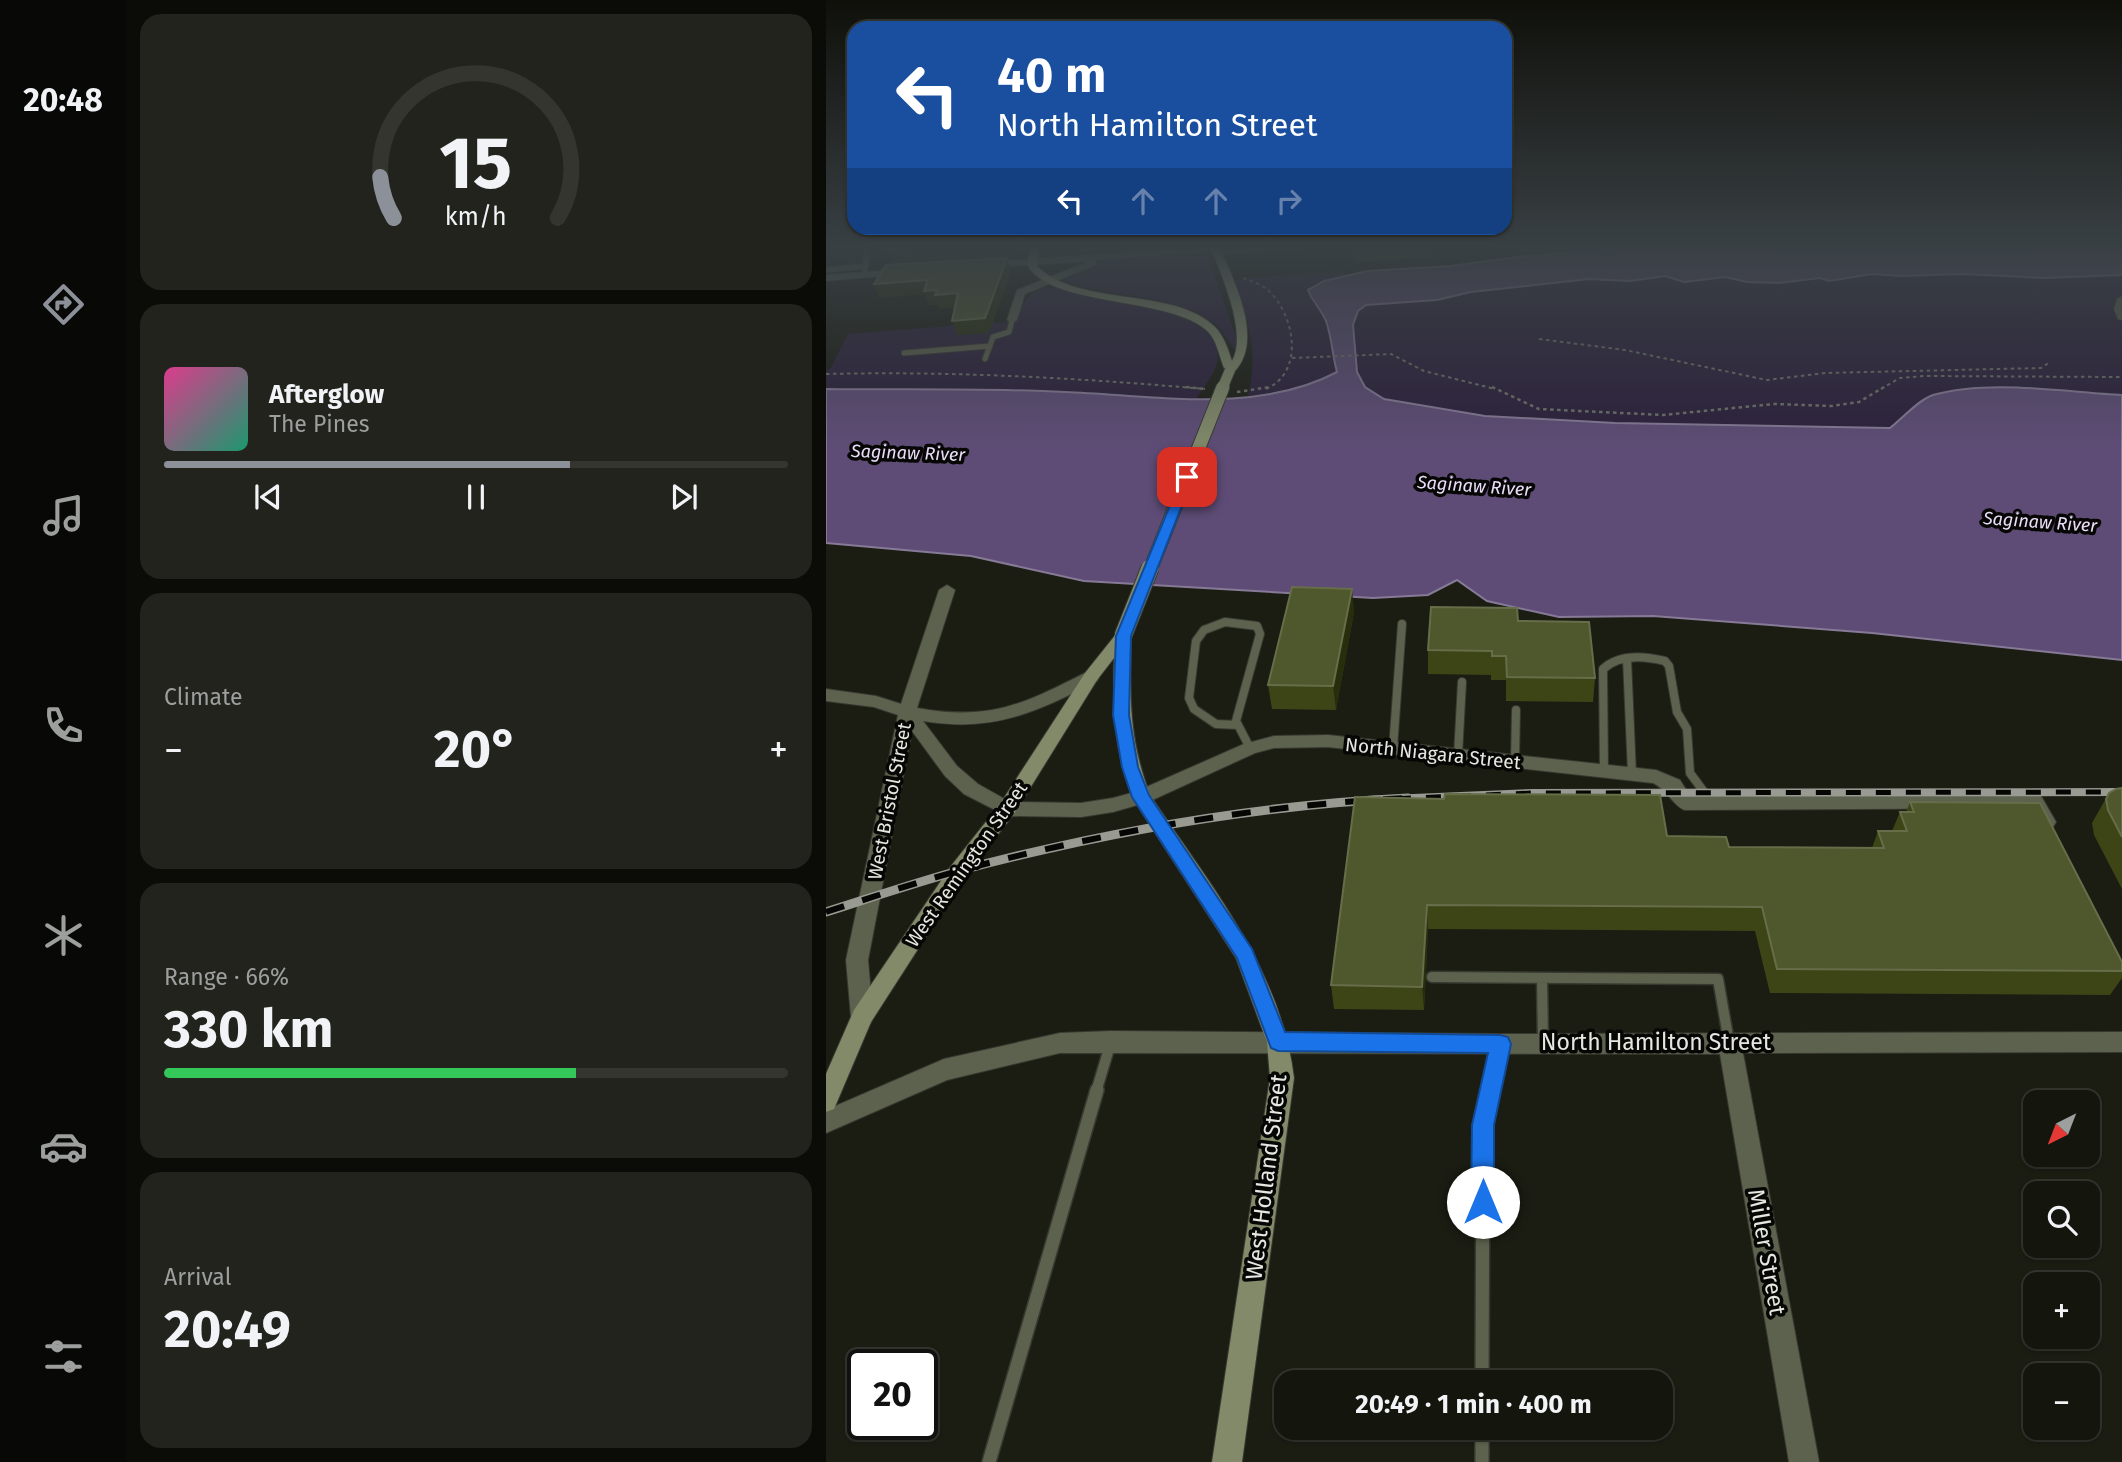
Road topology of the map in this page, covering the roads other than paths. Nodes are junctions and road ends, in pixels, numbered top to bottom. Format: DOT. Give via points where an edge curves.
graph roads {
  1 [pos="1014,314"];
  2 [pos="1187,314"];
  3 [pos="1237,314"];
  4 [pos="1012,320"];
  5 [pos="990,346"];
  6 [pos="904,353"];
  7 [pos="985,359"];
  8 [pos="1230,370"];
  9 [pos="947,590"];
  10 [pos="1402,624"];
  11 [pos="1124,636"];
  12 [pos="1627,659"];
  13 [pos="1091,677"];
  14 [pos="1462,682"];
  15 [pos="826,695"];
  16 [pos="1516,710"];
  17 [pos="907,712"];
  18 [pos="1238,725"];
  19 [pos="1250,748"];
  20 [pos="1393,748"];
  21 [pos="1458,755"];
  22 [pos="1515,762"];
  23 [pos="1604,771"];
  24 [pos="1632,774"];
  25 [pos="1141,797"];
  26 [pos="1711,802"];
  27 [pos="1006,809"];
  28 [pos="2053,834"];
  29 [pos="1432,977"];
  30 [pos="1542,978"];
  31 [pos="862,1017"];
  32 [pos="1111,1041"];
  33 [pos="1278,1041"];
  34 [pos="1543,1042"];
  35 [pos="1730,1042"];
  36 [pos="2122,1042"];
  37 [pos="1500,1044"];
  38 [pos="826,1101"];
  39 [pos="826,1122"];
  40 [pos="1482,1370"];
  41 [pos="1482,1440"];
  42 [pos="989,1462"];
  43 [pos="1227,1462"];
  44 [pos="1482,1462"];
  45 [pos="1804,1462"];
  1 -- 4 [label="street"];
  2 -- 8 [label="main road" via="1211,328"];
  3 -- 8 [label="main road" via="1242,351"];
  4 -- 5 [label="lane" via="1009,332 993,337"];
  5 -- 6 [label="lane"];
  5 -- 7 [label="lane"];
  8 -- 11 [label="main road, bridge"];
  9 -- 17 [label="street, West Bristol Street"];
  10 -- 20 [label="lane"];
  11 -- 13 [label="main road, West Remington Street"];
  11 -- 25 [label="main road, West Holland Street" via="1121,715 1130,767"];
  12 -- 23 [label="lane" via="1612,660 1603,668"];
  12 -- 24 [label="lane"];
  12 -- 26 [label="lane" via="1659,659 1669,666 1677,712 1687,729 1690,773"];
  13 -- 17 [label="street" via="1036,705 999,717 960,720"];
  13 -- 27 [label="main road, West Remington Street"];
  14 -- 21 [label="lane"];
  15 -- 17 [label="street"];
  16 -- 22 [label="lane"];
  17 -- 27 [label="street, North Niagara Street" via="951,771"];
  17 -- 31 [label="street, West Bristol Street" via="857,960"];
  18 -- 18 [label="lane" via="1260,634 1257,626 1224,622 1205,630 1196,641 1188,698 1194,709 1216,724"];
  18 -- 19 [label="lane"];
  19 -- 20 [label="street, North Niagara Street" via="1306,741"];
  19 -- 25 [label="street, North Niagara Street"];
  20 -- 21 [label="street, North Niagara Street"];
  21 -- 22 [label="street, North Niagara Street"];
  22 -- 23 [label="street, North Niagara Street"];
  23 -- 24 [label="street, North Niagara Street"];
  24 -- 26 [label="street, North Niagara Street" via="1673,785 1685,803"];
  25 -- 27 [label="street, North Niagara Street" via="1081,810"];
  25 -- 33 [label="main road, West Holland Street" via="1245,955"];
  26 -- 28 [label="street, North Niagara Street" via="2034,801"];
  27 -- 31 [label="main road, West Remington Street" via="958,871"];
  29 -- 30 [label="lane"];
  30 -- 34 [label="lane"];
  30 -- 35 [label="lane" via="1718,979"];
  31 -- 38 [label="main road, West Remington Street"];
  32 -- 33 [label="street, North Hamilton Street"];
  32 -- 39 [label="street, North Hamilton Street" via="1060,1043 944,1070"];
  32 -- 42 [label="lane"];
  33 -- 37 [label="street, North Hamilton Street"];
  33 -- 43 [label="main road, West Holland Street" via="1282,1078"];
  34 -- 35 [label="street, North Hamilton Street"];
  34 -- 37 [label="street, North Hamilton Street"];
  35 -- 36 [label="street, North Hamilton Street"];
  35 -- 45 [label="street, Miller Street"];
  37 -- 40 [label="lane" via="1483,1125"];
  41 -- 44 [label="lane"];
}
